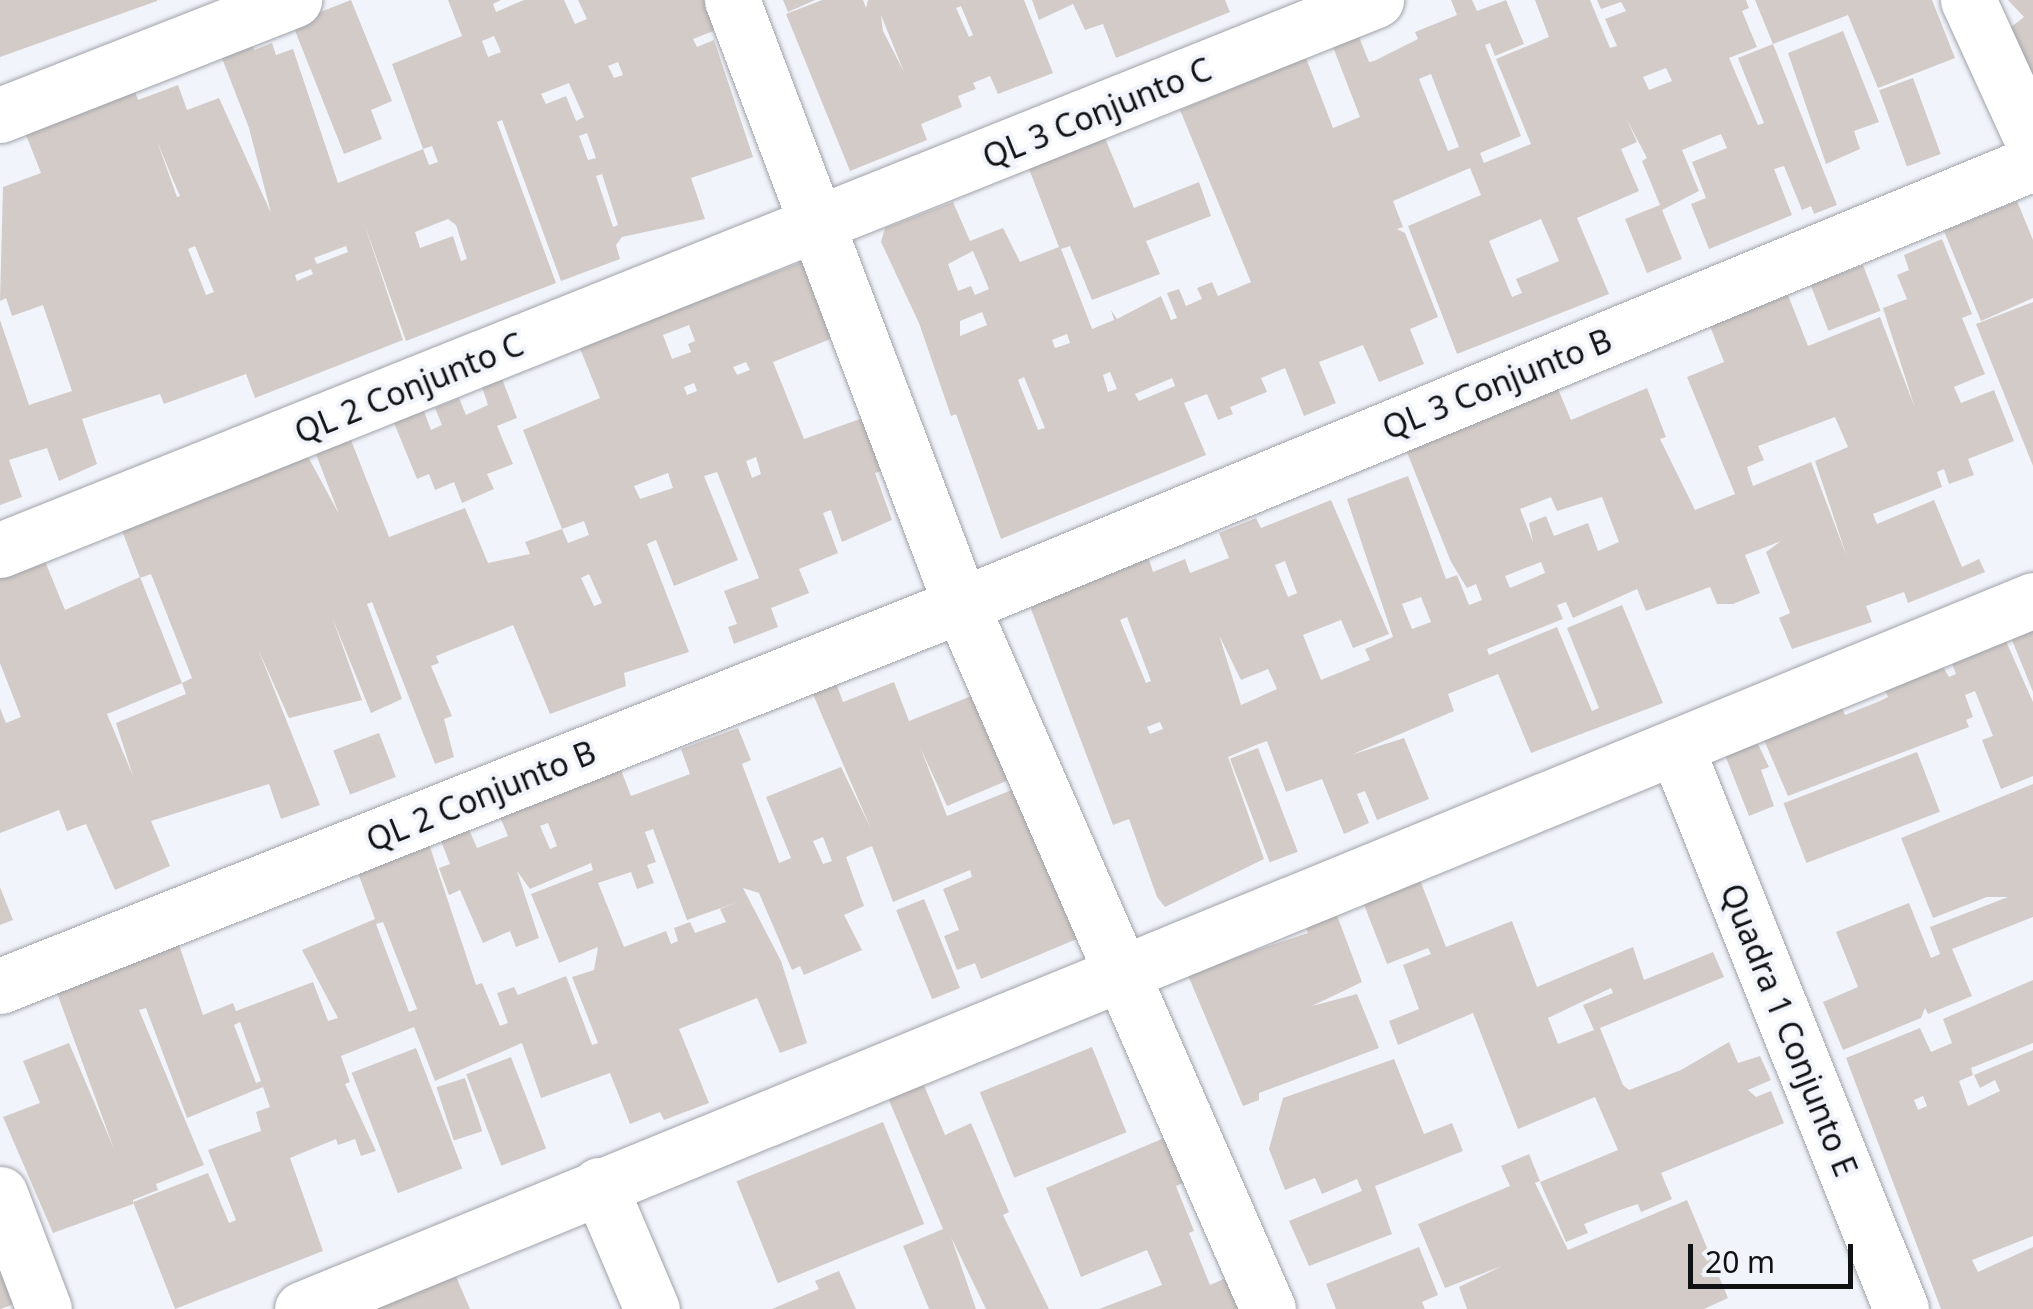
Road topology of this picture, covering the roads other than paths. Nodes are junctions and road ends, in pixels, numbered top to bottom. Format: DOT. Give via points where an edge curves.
graph roads {
  1 [pos="294,0"];
  2 [pos="732,0"];
  3 [pos="1376,0"];
  4 [pos="1968,0"];
  5 [pos="0,115"];
  6 [pos="2033,142"];
  7 [pos="2033,162"];
  8 [pos="819,226"];
  9 [pos="0,550"];
  10 [pos="2033,600"];
  11 [pos="961,606"];
  12 [pos="1676,750"];
  13 [pos="1124,972"];
  14 [pos="0,986"];
  15 [pos="599,1185"];
  16 [pos="0,1194"];
  17 [pos="44,1309"];
  18 [pos="302,1309"];
  19 [pos="652,1309"];
  20 [pos="1268,1309"];
  21 [pos="1901,1309"];
  1 -- 5 [label="street"];
  2 -- 8 [label="street"];
  3 -- 8 [label="street, QL 3 Conjunto C"];
  4 -- 6 [label="street"];
  7 -- 11 [label="street, QL 3 Conjunto B"];
  8 -- 9 [label="street, QL 2 Conjunto C"];
  8 -- 11 [label="street"];
  10 -- 12 [label="street"];
  11 -- 13 [label="street"];
  11 -- 14 [label="street, QL 2 Conjunto B"];
  12 -- 13 [label="street"];
  12 -- 21 [label="street, Quadra 1 Conjunto E"];
  13 -- 15 [label="street"];
  13 -- 20 [label="street"];
  15 -- 18 [label="street"];
  15 -- 19 [label="street"];
  16 -- 17 [label="street"];
}
